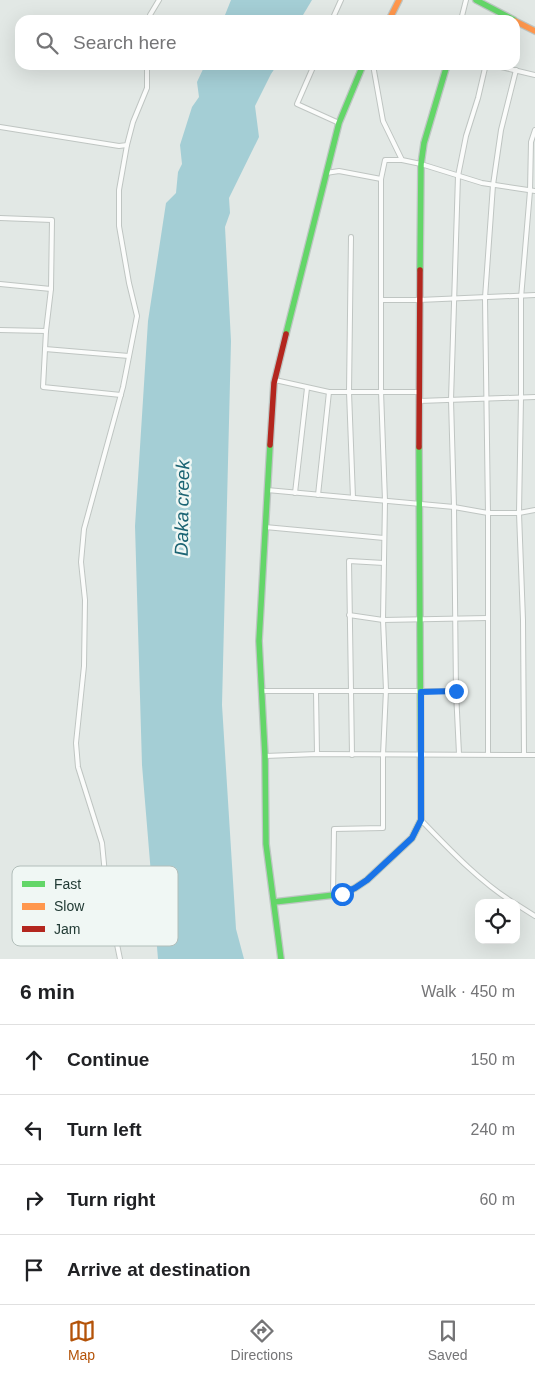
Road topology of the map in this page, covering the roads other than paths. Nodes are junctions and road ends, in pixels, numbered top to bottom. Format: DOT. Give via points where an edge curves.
graph roads {
  1 [pos="158,0"];
  2 [pos="341,0"];
  3 [pos="400,0"];
  4 [pos="466,0"];
  5 [pos="476,0"];
  6 [pos="150,15"];
  7 [pos="334,15"];
  8 [pos="392,15"];
  9 [pos="462,15"];
  10 [pos="504,15"];
  11 [pos="520,23"];
  12 [pos="535,31"];
  13 [pos="147,70"];
  14 [pos="312,70"];
  15 [pos="361,70"];
  16 [pos="374,70"];
  17 [pos="446,70"];
  18 [pos="485,70"];
  19 [pos="516,70"];
  20 [pos="535,75"];
  21 [pos="339,123"];
  22 [pos="0,127"];
  23 [pos="535,130"];
  24 [pos="127,145"];
  25 [pos="402,160"];
  26 [pos="420,164"];
  27 [pos="326,173"];
  28 [pos="458,176"];
  29 [pos="381,179"];
  30 [pos="493,185"];
  31 [pos="530,191"];
  32 [pos="535,191"];
  33 [pos="0,218"];
  34 [pos="352,237"];
  35 [pos="0,284"];
  36 [pos="51,289"];
  37 [pos="521,295"];
  38 [pos="535,295"];
  39 [pos="485,298"];
  40 [pos="454,299"];
  41 [pos="382,300"];
  42 [pos="419,300"];
  43 [pos="0,330"];
  44 [pos="46,331"];
  45 [pos="45,349"];
  46 [pos="129,356"];
  47 [pos="275,380"];
  48 [pos="307,388"];
  49 [pos="381,391"];
  50 [pos="329,392"];
  51 [pos="349,392"];
  52 [pos="418,392"];
  53 [pos="121,395"];
  54 [pos="535,397"];
  55 [pos="486,398"];
  56 [pos="521,398"];
  57 [pos="451,400"];
  58 [pos="419,401"];
  59 [pos="267,490"];
  60 [pos="295,493"];
  61 [pos="318,495"];
  62 [pos="353,498"];
  63 [pos="385,501"];
  64 [pos="420,504"];
  65 [pos="454,508"];
  66 [pos="535,510"];
  67 [pos="488,513"];
  68 [pos="519,513"];
  69 [pos="264,527"];
  70 [pos="384,538"];
  71 [pos="384,563"];
  72 [pos="349,615"];
  73 [pos="420,618"];
  74 [pos="456,618"];
  75 [pos="488,618"];
  76 [pos="383,620"];
  77 [pos="386,690"];
  78 [pos="261,691"];
  79 [pos="350,691"];
  80 [pos="456,691"];
  81 [pos="316,692"];
  82 [pos="421,692"];
  83 [pos="317,754"];
  84 [pos="459,754"];
  85 [pos="488,754"];
  86 [pos="352,755"];
  87 [pos="383,755"];
  88 [pos="421,755"];
  89 [pos="524,755"];
  90 [pos="535,755"];
  91 [pos="265,756"];
  92 [pos="421,820"];
  93 [pos="104,866"];
  94 [pos="334,895"];
  95 [pos="508,899"];
  96 [pos="274,902"];
  97 [pos="520,907"];
  98 [pos="535,916"];
  99 [pos="117,946"];
  100 [pos="120,959"];
  101 [pos="281,959"];
  1 -- 6 [label="street"];
  2 -- 7 [label="street"];
  3 -- 8 [label="street"];
  4 -- 9 [label="street"];
  5 -- 10 [label="street"];
  11 -- 12 [label="street"];
  13 -- 24 [label="street" via="147,88"];
  14 -- 21 [label="street" via="297,104"];
  15 -- 21 [label="street"];
  16 -- 25 [label="street" via="382,121"];
  17 -- 26 [label="street"];
  18 -- 28 [label="street"];
  19 -- 20 [label="street"];
  19 -- 30 [label="street" via="501,130"];
  21 -- 27 [label="street"];
  22 -- 24 [label="street"];
  23 -- 31 [label="street" via="531,142"];
  24 -- 46 [label="street" via="119,190 118,226 137,316"];
  25 -- 26 [label="street"];
  25 -- 29 [label="street" via="385,160"];
  26 -- 28 [label="street"];
  26 -- 42 [label="street"];
  27 -- 29 [label="street"];
  27 -- 47 [label="street"];
  28 -- 30 [label="street"];
  28 -- 40 [label="street"];
  29 -- 41 [label="street"];
  30 -- 31 [label="street"];
  30 -- 39 [label="street"];
  31 -- 32 [label="street"];
  31 -- 37 [label="street"];
  33 -- 36 [label="street" via="52,220"];
  34 -- 51 [label="street"];
  35 -- 36 [label="street"];
  36 -- 44 [label="street"];
  37 -- 38 [label="street"];
  37 -- 39 [label="street"];
  37 -- 56 [label="street"];
  39 -- 40 [label="street"];
  39 -- 55 [label="street"];
  40 -- 42 [label="street"];
  40 -- 57 [label="street"];
  41 -- 42 [label="street"];
  41 -- 49 [label="street"];
  42 -- 52 [label="street"];
  43 -- 44 [label="street"];
  44 -- 45 [label="street"];
  45 -- 46 [label="street"];
  45 -- 53 [label="street" via="43,387"];
  46 -- 53 [label="street"];
  47 -- 48 [label="street"];
  47 -- 59 [label="street"];
  48 -- 50 [label="street"];
  48 -- 60 [label="street"];
  49 -- 51 [label="street"];
  49 -- 52 [label="street"];
  49 -- 63 [label="street"];
  50 -- 51 [label="street"];
  50 -- 61 [label="street"];
  51 -- 62 [label="street"];
  52 -- 58 [label="street"];
  53 -- 93 [label="street" via="84,529 81,562 85,600 84,666 76,743 78,767 102,843"];
  54 -- 56 [label="street"];
  55 -- 56 [label="street"];
  55 -- 57 [label="street"];
  55 -- 67 [label="street"];
  56 -- 68 [label="street"];
  57 -- 58 [label="street"];
  57 -- 65 [label="street"];
  58 -- 64 [label="street"];
  59 -- 60 [label="street"];
  59 -- 69 [label="street"];
  60 -- 61 [label="street"];
  61 -- 62 [label="street"];
  62 -- 63 [label="street"];
  63 -- 64 [label="street"];
  63 -- 70 [label="street"];
  64 -- 65 [label="street"];
  64 -- 73 [label="street"];
  65 -- 67 [label="street"];
  65 -- 74 [label="street"];
  66 -- 68 [label="street"];
  67 -- 68 [label="street"];
  67 -- 75 [label="street"];
  68 -- 89 [label="street"];
  69 -- 70 [label="street"];
  69 -- 78 [label="street" via="259,616"];
  70 -- 71 [label="street"];
  71 -- 72 [label="street" via="348,561"];
  71 -- 76 [label="street"];
  72 -- 76 [label="street"];
  72 -- 79 [label="street"];
  73 -- 74 [label="street"];
  73 -- 76 [label="street"];
  73 -- 82 [label="street"];
  74 -- 75 [label="street"];
  74 -- 80 [label="street"];
  75 -- 85 [label="street"];
  76 -- 77 [label="street"];
  77 -- 79 [label="street"];
  77 -- 82 [label="street"];
  77 -- 87 [label="street"];
  78 -- 81 [label="street"];
  78 -- 91 [label="street"];
  79 -- 81 [label="street"];
  79 -- 86 [label="street"];
  80 -- 82 [label="street"];
  80 -- 84 [label="street"];
  81 -- 83 [label="street"];
  82 -- 88 [label="street"];
  83 -- 86 [label="street"];
  83 -- 91 [label="street"];
  84 -- 85 [label="street"];
  84 -- 88 [label="street"];
  85 -- 89 [label="street"];
  86 -- 87 [label="street"];
  87 -- 88 [label="street"];
  87 -- 94 [label="street" via="383,828 334,829"];
  88 -- 92 [label="street"];
  89 -- 90 [label="street"];
  91 -- 96 [label="street" via="266,844"];
  92 -- 94 [label="street" via="412,838 367,880"];
  92 -- 95 [label="street" via="459,858"];
  94 -- 96 [label="street"];
  96 -- 101 [label="street"];
  97 -- 98 [label="street"];
  99 -- 100 [label="street"];
}
